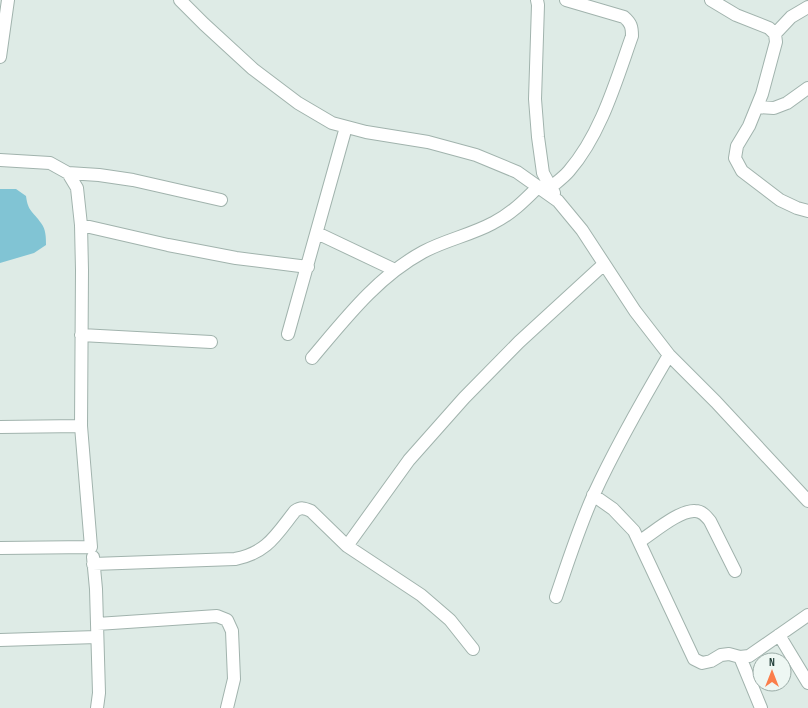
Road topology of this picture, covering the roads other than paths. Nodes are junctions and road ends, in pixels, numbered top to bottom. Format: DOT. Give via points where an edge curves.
graph roads {
  1 [pos="8,0"];
  2 [pos="180,0"];
  3 [pos="537,0"];
  4 [pos="566,0"];
  5 [pos="711,0"];
  6 [pos="808,7"];
  7 [pos="2,24"];
  8 [pos="775,34"];
  9 [pos="0,57"];
  10 [pos="808,88"];
  11 [pos="757,107"];
  12 [pos="346,127"];
  13 [pos="0,160"];
  14 [pos="68,173"];
  15 [pos="538,187"];
  16 [pos="551,187"];
  17 [pos="221,200"];
  18 [pos="558,201"];
  19 [pos="808,211"];
  20 [pos="81,225"];
  21 [pos="317,233"];
  22 [pos="603,265"];
  23 [pos="308,267"];
  24 [pos="395,270"];
  25 [pos="288,334"];
  26 [pos="81,336"];
  27 [pos="211,342"];
  28 [pos="668,355"];
  29 [pos="312,358"];
  30 [pos="81,426"];
  31 [pos="0,427"];
  32 [pos="593,496"];
  33 [pos="808,501"];
  34 [pos="640,541"];
  35 [pos="347,546"];
  36 [pos="0,548"];
  37 [pos="91,548"];
  38 [pos="93,564"];
  39 [pos="735,571"];
  40 [pos="556,597"];
  41 [pos="808,615"];
  42 [pos="97,624"];
  43 [pos="779,635"];
  44 [pos="98,637"];
  45 [pos="0,640"];
  46 [pos="474,649"];
  47 [pos="740,657"];
  48 [pos="808,683"];
  49 [pos="97,708"];
  50 [pos="227,708"];
  51 [pos="761,708"];
  1 -- 7 [label="street"];
  2 -- 12 [label="street" via="253,69 298,103 332,123"];
  3 -- 16 [label="street" via="535,99 543,173"];
  4 -- 16 [label="street" via="624,17 630,22 632,36 602,118 569,172"];
  5 -- 8 [label="street" via="736,16 769,28"];
  6 -- 8 [label="street" via="791,17"];
  7 -- 9 [label="street"];
  8 -- 11 [label="street" via="774,51"];
  10 -- 11 [label="street" via="787,103 774,108"];
  11 -- 19 [label="street" via="737,146 735,158 742,171 780,200"];
  12 -- 15 [label="street" via="428,142 476,155 517,172"];
  12 -- 21 [label="street"];
  13 -- 14 [label="street" via="50,164"];
  14 -- 17 [label="street" via="133,180"];
  14 -- 20 [label="street" via="77,188"];
  15 -- 18 [label="street"];
  15 -- 24 [label="street" via="517,209 493,224 424,252"];
  16 -- 18 [label="street"];
  18 -- 22 [label="street" via="582,230"];
  20 -- 23 [label="street" via="168,245"];
  20 -- 26 [label="street"];
  21 -- 23 [label="street"];
  21 -- 24 [label="street"];
  22 -- 28 [label="street"];
  22 -- 35 [label="street" via="519,342 464,398 409,460"];
  23 -- 25 [label="street"];
  24 -- 29 [label="street" via="367,294"];
  26 -- 27 [label="street"];
  26 -- 30 [label="street"];
  28 -- 32 [label="street" via="626,428"];
  28 -- 33 [label="street" via="721,407"];
  30 -- 31 [label="street"];
  30 -- 37 [label="street"];
  32 -- 34 [label="street" via="613,509"];
  32 -- 40 [label="street"];
  34 -- 39 [label="street" via="685,512 696,511 706,515 710,521"];
  34 -- 47 [label="street" via="694,658 702,663 721,655"];
  35 -- 38 [label="street" via="311,511 299,508 274,539 262,550 247,556 235,559"];
  35 -- 46 [label="street" via="421,595 450,620"];
  36 -- 37 [label="street"];
  37 -- 38 [label="street"];
  38 -- 42 [label="street"];
  41 -- 43 [label="street"];
  42 -- 44 [label="street"];
  42 -- 50 [label="street" via="217,616 227,620 232,631 234,679"];
  43 -- 47 [label="street" via="749,656"];
  43 -- 48 [label="street"];
  44 -- 45 [label="street"];
  44 -- 49 [label="street"];
  47 -- 51 [label="street"];
}
